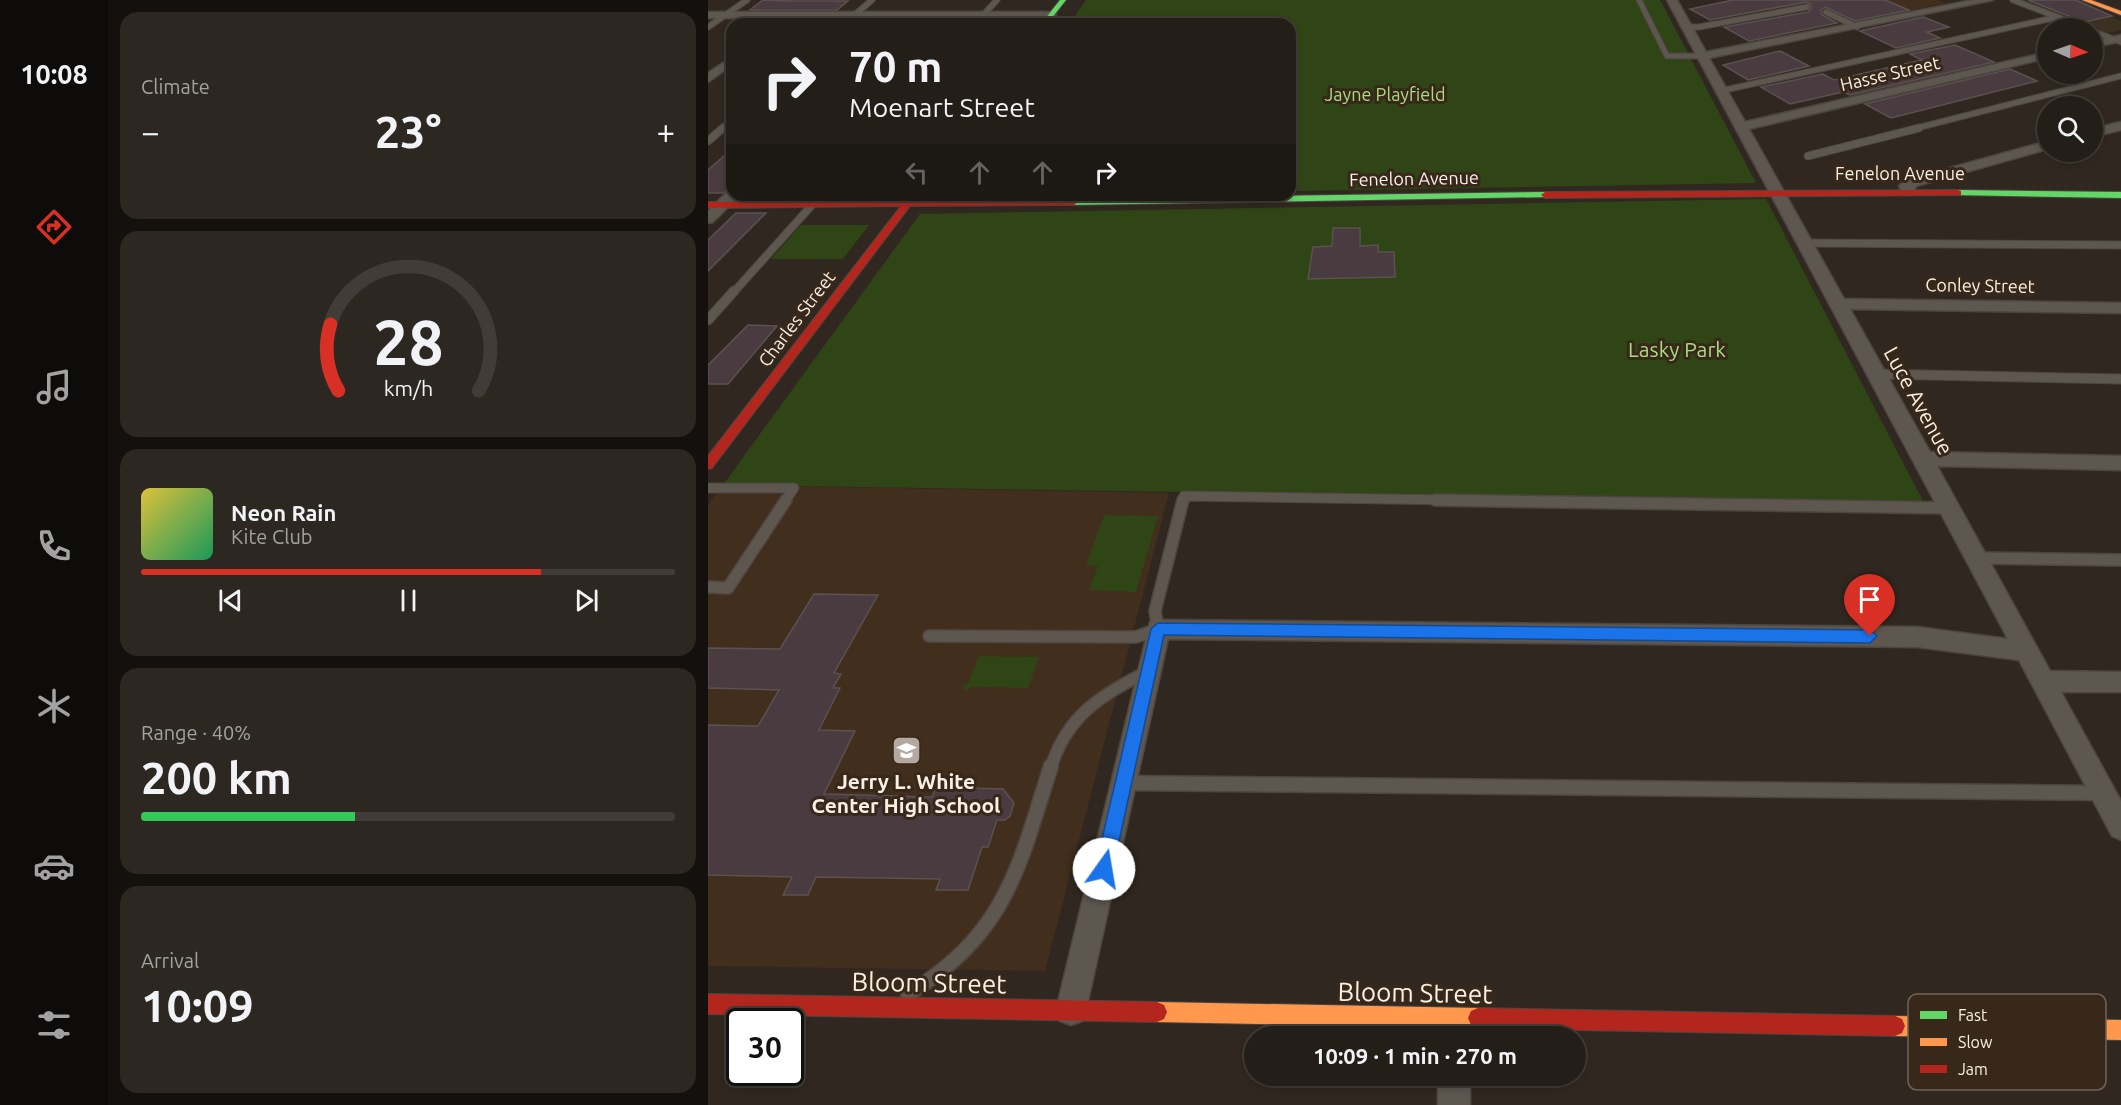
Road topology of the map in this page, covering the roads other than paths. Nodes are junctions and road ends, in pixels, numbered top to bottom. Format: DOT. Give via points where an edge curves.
graph roads {
  1 [pos="747,0"];
  2 [pos="872,0"];
  3 [pos="997,0"];
  4 [pos="1063,0"];
  5 [pos="1639,0"];
  6 [pos="1988,0"];
  7 [pos="2013,0"];
  8 [pos="2085,0"];
  9 [pos="1676,2"];
  10 [pos="803,6"];
  11 [pos="928,6"];
  12 [pos="1807,7"];
  13 [pos="1826,12"];
  14 [pos="2121,13"];
  15 [pos="708,15"];
  16 [pos="725,15"];
  17 [pos="790,15"];
  18 [pos="855,15"];
  19 [pos="919,15"];
  20 [pos="983,15"];
  21 [pos="2058,17"];
  22 [pos="786,18"];
  23 [pos="851,18"];
  24 [pos="916,18"];
  25 [pos="980,18"];
  26 [pos="1022,18"];
  27 [pos="1050,18"];
  28 [pos="708,27"];
  29 [pos="1686,27"];
  30 [pos="1857,27"];
  31 [pos="2103,35"];
  32 [pos="2119,40"];
  33 [pos="2103,43"];
  34 [pos="1702,56"];
  35 [pos="2037,59"];
  36 [pos="726,64"];
  37 [pos="2121,76"];
  38 [pos="708,78"];
  39 [pos="1720,91"];
  40 [pos="726,125"];
  41 [pos="2121,126"];
  42 [pos="1740,127"];
  43 [pos="2103,130"];
  44 [pos="708,141"];
  45 [pos="2037,148"];
  46 [pos="1808,156"];
  47 [pos="1908,191"];
  48 [pos="1777,192"];
  49 [pos="2121,195"];
  50 [pos="1296,196"];
  51 [pos="721,201"];
  52 [pos="816,201"];
  53 [pos="909,201"];
  54 [pos="708,219"];
  55 [pos="1806,243"];
  56 [pos="2121,245"];
  57 [pos="1839,304"];
  58 [pos="2121,308"];
  59 [pos="708,320"];
  60 [pos="1878,374"];
  61 [pos="2121,379"];
  62 [pos="1924,459"];
  63 [pos="2121,463"];
  64 [pos="708,465"];
  65 [pos="708,488"];
  66 [pos="1950,508"];
  67 [pos="1977,558"];
  68 [pos="2121,560"];
  69 [pos="708,587"];
  70 [pos="1158,629"];
  71 [pos="929,636"];
  72 [pos="2028,651"];
  73 [pos="1151,670"];
  74 [pos="2043,681"];
  75 [pos="2121,682"];
  76 [pos="1124,783"];
  77 [pos="2104,794"];
  78 [pos="2120,824"];
  79 [pos="708,1004"];
  80 [pos="883,1007"];
  81 [pos="1071,1010"];
  82 [pos="1411,1026"];
  83 [pos="1586,1028"];
  84 [pos="1908,1029"];
  85 [pos="2106,1030"];
  86 [pos="2121,1030"];
  87 [pos="1454,1086"];
  88 [pos="1454,1105"];
  1 -- 16 [label="lane"];
  2 -- 18 [label="lane"];
  3 -- 20 [label="lane"];
  4 -- 27 [label="street"];
  5 -- 34 [label="lane" via="1667,57"];
  6 -- 30 [label="street"];
  7 -- 21 [label="lane"];
  8 -- 14 [label="street"];
  9 -- 29 [label="street, Luce Avenue"];
  10 -- 17 [label="street"];
  11 -- 19 [label="street"];
  12 -- 29 [label="lane"];
  13 -- 30 [label="lane"];
  15 -- 16 [label="street"];
  16 -- 17 [label="street"];
  16 -- 28 [label="lane"];
  17 -- 18 [label="street"];
  17 -- 22 [label="street"];
  18 -- 19 [label="street"];
  18 -- 23 [label="lane"];
  19 -- 20 [label="street"];
  19 -- 24 [label="street"];
  20 -- 25 [label="lane"];
  20 -- 26 [label="street"];
  21 -- 39 [label="lane"];
  29 -- 34 [label="street, Luce Avenue"];
  30 -- 34 [label="street"];
  31 -- 32 [label="lane"];
  32 -- 33 [label="street"];
  34 -- 39 [label="street, Luce Avenue"];
  35 -- 42 [label="street, Hasse Street"];
  36 -- 38 [label="street"];
  37 -- 46 [label="lane"];
  39 -- 42 [label="street, Luce Avenue"];
  40 -- 44 [label="lane"];
  41 -- 43 [label="street"];
  42 -- 48 [label="street, Luce Avenue"];
  45 -- 47 [label="street" via="1911,183 1906,186"];
  47 -- 48 [label="street, Fenelon Avenue"];
  47 -- 49 [label="street, Fenelon Avenue"];
  48 -- 50 [label="street, Fenelon Avenue"];
  48 -- 55 [label="street, Luce Avenue"];
  51 -- 54 [label="street"];
  52 -- 59 [label="lane"];
  53 -- 64 [label="street, Charles Street"];
  55 -- 56 [label="lane"];
  55 -- 57 [label="street, Luce Avenue"];
  57 -- 58 [label="street, Conley Street"];
  57 -- 60 [label="street, Luce Avenue"];
  60 -- 61 [label="lane"];
  60 -- 62 [label="street, Luce Avenue"];
  62 -- 63 [label="street"];
  62 -- 66 [label="street, Luce Avenue"];
  65 -- 69 [label="lane" via="794,488 728,588"];
  66 -- 67 [label="street, Luce Avenue"];
  66 -- 70 [label="lane" via="1184,496 1155,611"];
  67 -- 68 [label="lane"];
  67 -- 72 [label="street, Luce Avenue"];
  70 -- 71 [label="lane" via="1136,637"];
  70 -- 72 [label="street" via="1917,637"];
  70 -- 73 [label="street"];
  72 -- 74 [label="street, Luce Avenue"];
  73 -- 76 [label="street"];
  73 -- 80 [label="lane" via="1098,699 1065,732 1017,873 996,916 980,938 938,975"];
  74 -- 75 [label="street"];
  74 -- 77 [label="street, Luce Avenue"];
  76 -- 77 [label="lane"];
  76 -- 81 [label="street"];
  77 -- 78 [label="street, Luce Avenue"];
  79 -- 80 [label="street, Bloom Street"];
  80 -- 81 [label="street, Bloom Street"];
  81 -- 82 [label="street, Bloom Street"];
  83 -- 84 [label="street, Bloom Street"];
  85 -- 86 [label="street, Bloom Street"];
  87 -- 88 [label="street"];
}
